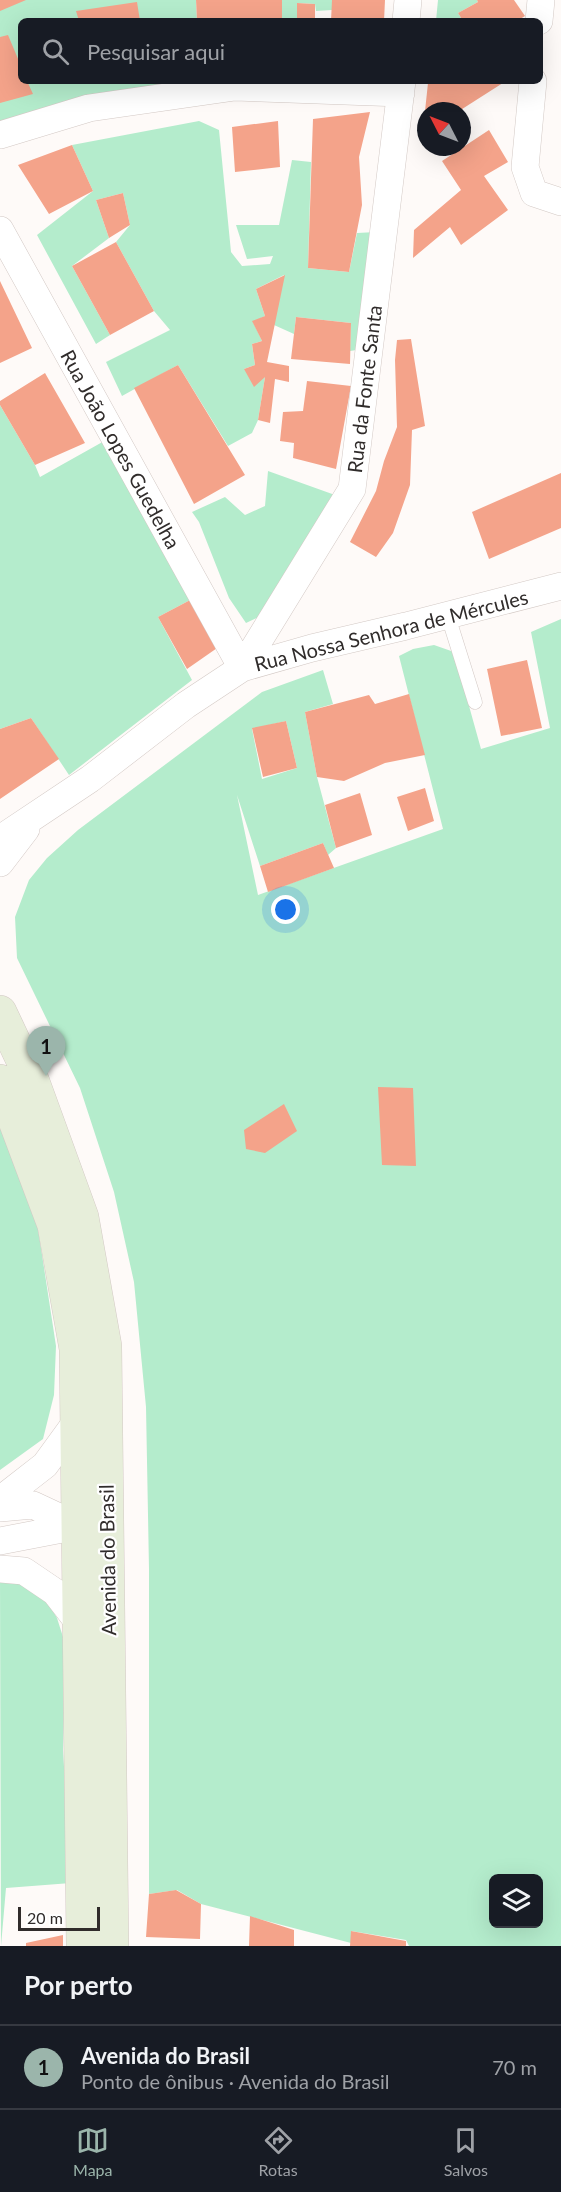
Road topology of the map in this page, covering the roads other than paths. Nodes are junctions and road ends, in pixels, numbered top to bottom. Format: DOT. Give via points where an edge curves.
graph roads {
  1 [pos="408,0"];
  2 [pos="541,0"];
  3 [pos="406,18"];
  4 [pos="539,18"];
  5 [pos="533,84"];
  6 [pos="402,87"];
  7 [pos="0,135"];
  8 [pos="561,202"];
  9 [pos="0,230"];
  10 [pos="561,586"];
  11 [pos="448,616"];
  12 [pos="242,668"];
  13 [pos="475,702"];
  14 [pos="48,807"];
  15 [pos="0,839"];
  16 [pos="0,863"];
  17 [pos="0,1012"];
  18 [pos="0,1081"];
  19 [pos="77,1421"];
  20 [pos="0,1500"];
  21 [pos="0,1508"];
  22 [pos="92,1526"];
  23 [pos="0,1541"];
  24 [pos="0,1569"];
  25 [pos="79,1623"];
  26 [pos="83,1946"];
  27 [pos="112,1946"];
  1 -- 3 [label="street"];
  2 -- 4 [label="street"];
  5 -- 8 [label="street" via="525,167 534,193"];
  6 -- 7 [label="street" via="235,87 88,108"];
  6 -- 12 [label="street, Rua da Fonte Santa" via="352,489"];
  9 -- 12 [label="street, Rua João Lopes Guedelha"];
  10 -- 11 [label="street, Rua Nossa Senhora de Mércules"];
  11 -- 12 [label="street, Rua Nossa Senhora de Mércules"];
  11 -- 13 [label="lane"];
  12 -- 14 [label="street, Rua Nossa Senhora de Mércules"];
  14 -- 15 [label="street, Rua Nossa Senhora de Mércules"];
  14 -- 16 [label="street, Rua Nossa Senhora de Mércules"];
  17 -- 22 [label="main road, Avenida do Brasil" via="33,1082 82,1217 105,1346"];
  18 -- 19 [label="main road, Avenida do Brasil" via="54,1225 76,1349"];
  19 -- 20 [label="street" via="45,1465"];
  19 -- 22 [label="main road, Avenida do Brasil"];
  21 -- 22 [label="street" via="33,1505"];
  22 -- 23 [label="street"];
  22 -- 25 [label="main road, Avenida do Brasil"];
  22 -- 27 [label="main road, Avenida do Brasil"];
  24 -- 25 [label="street" via="24,1571 55,1593"];
  25 -- 26 [label="main road, Avenida do Brasil"];
}
